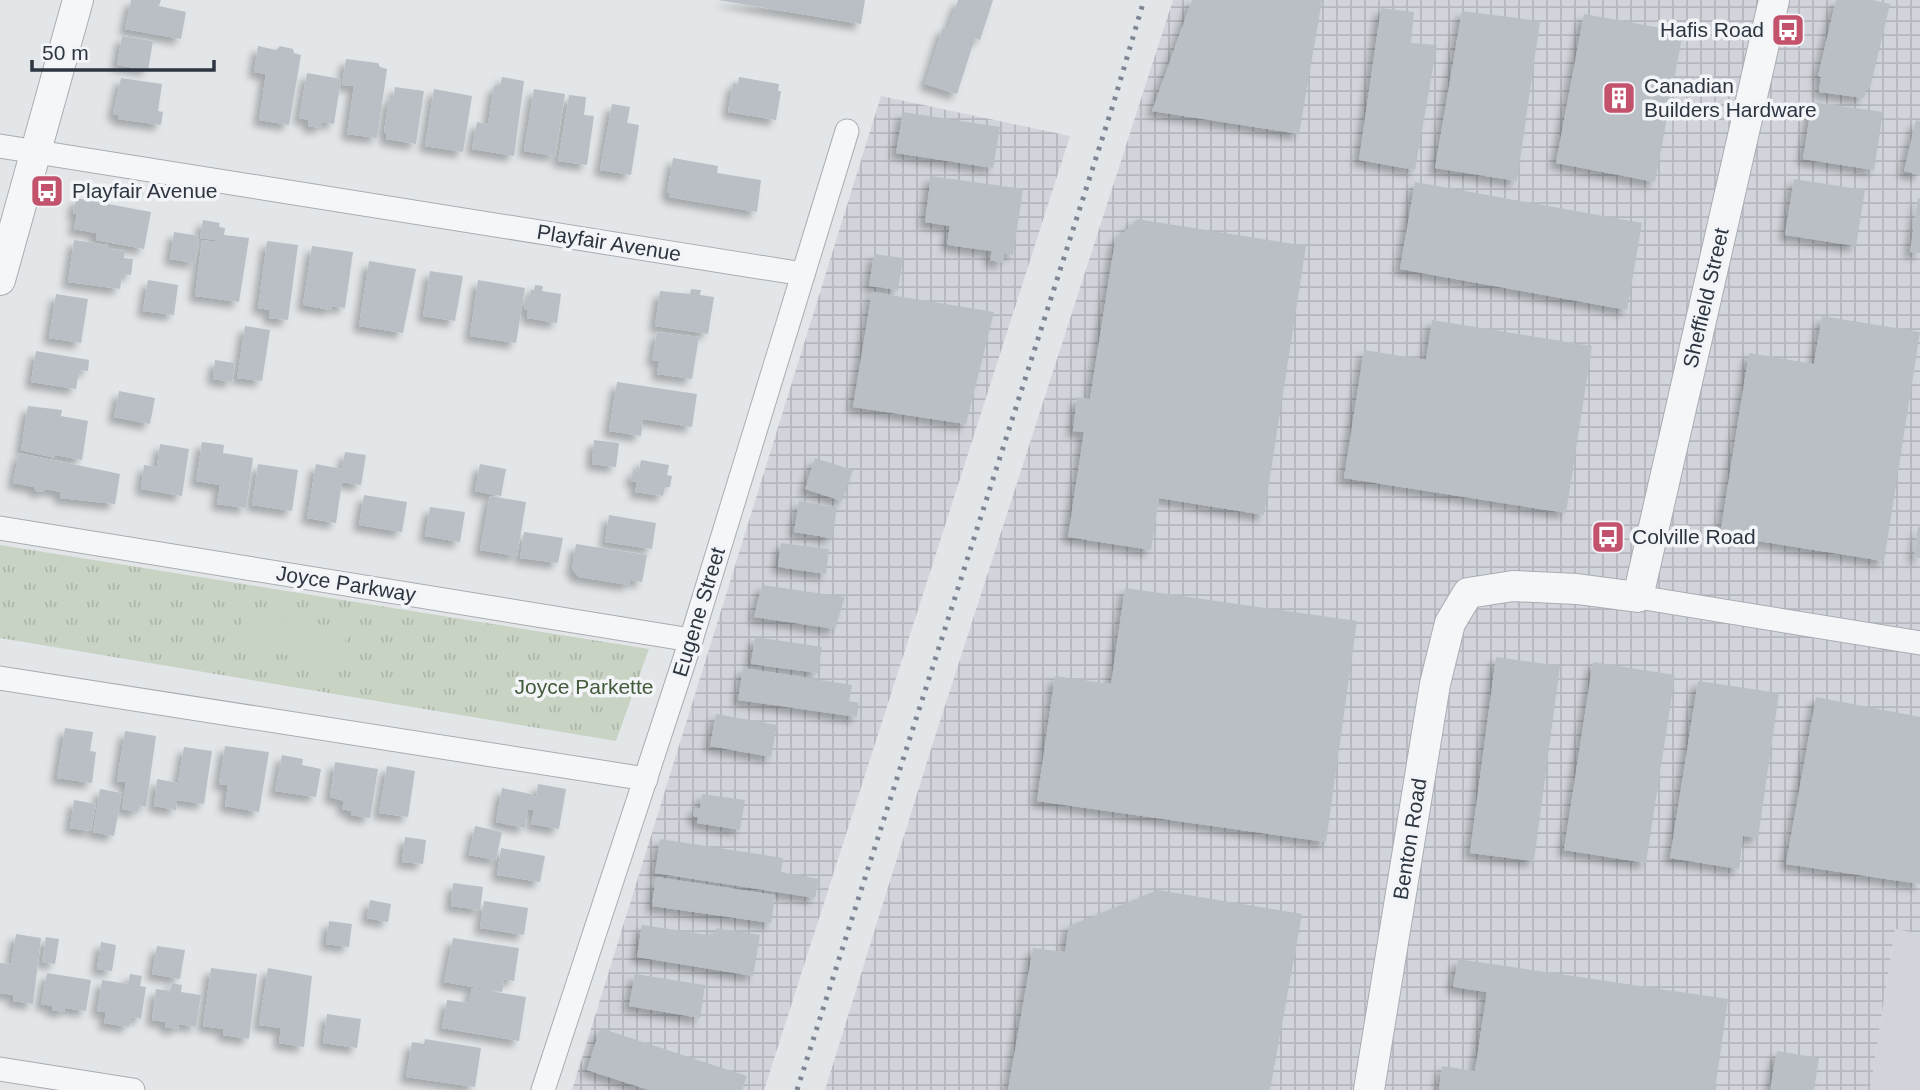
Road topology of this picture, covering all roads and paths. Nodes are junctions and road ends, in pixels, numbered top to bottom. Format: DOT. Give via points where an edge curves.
graph roads {
  1 [pos="78,0"];
  2 [pos="1774,0"];
  3 [pos="847,131"];
  4 [pos="0,146"];
  5 [pos="37,152"];
  6 [pos="803,274"];
  7 [pos="0,279"];
  8 [pos="0,528"];
  9 [pos="1638,597"];
  10 [pos="691,640"];
  11 [pos="1920,643"];
  12 [pos="0,678"];
  13 [pos="646,779"];
  14 [pos="0,1069"];
  15 [pos="133,1090"];
  16 [pos="543,1090"];
  17 [pos="1369,1090"];
  1 -- 5 [label="street"];
  2 -- 9 [label="street, Sheffield Street"];
  3 -- 6 [label="street, Eugene Street"];
  4 -- 5 [label="street, Playfair Avenue"];
  5 -- 6 [label="street, Playfair Avenue"];
  5 -- 7 [label="street"];
  6 -- 10 [label="street, Eugene Street"];
  8 -- 10 [label="street, Joyce Parkway"];
  9 -- 11 [label="street"];
  9 -- 17 [label="street, Benton Road" via="1513,586 1468,593 1450,622 1435,684"];
  10 -- 13 [label="street, Eugene Street"];
  12 -- 13 [label="street"];
  13 -- 16 [label="street, Eugene Street"];
  14 -- 15 [label="street"];
}
